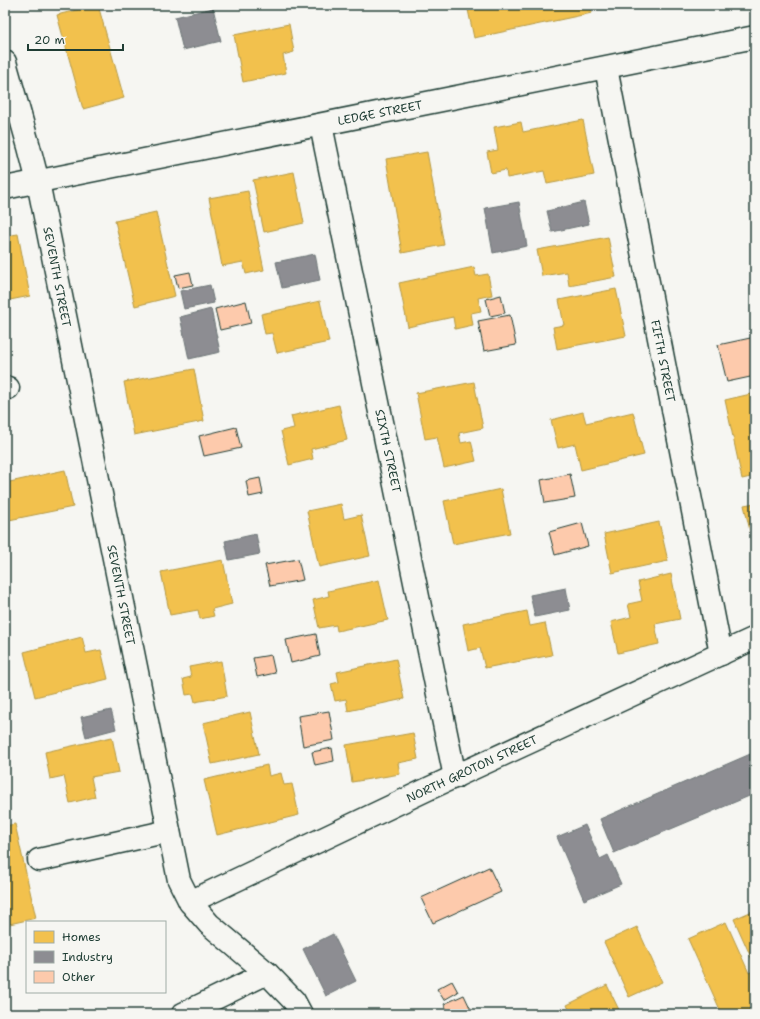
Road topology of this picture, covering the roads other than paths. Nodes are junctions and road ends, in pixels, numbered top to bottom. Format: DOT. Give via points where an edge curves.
graph roads {
  1 [pos="755,37"];
  2 [pos="5,62"];
  3 [pos="606,68"];
  4 [pos="321,125"];
  5 [pos="38,182"];
  6 [pos="5,188"];
  7 [pos="755,638"];
  8 [pos="721,654"];
  9 [pos="455,777"];
  10 [pos="169,831"];
  11 [pos="40,860"];
  12 [pos="190,902"];
  13 [pos="267,973"];
  14 [pos="182,1014"];
  15 [pos="301,1014"];
  1 -- 3 [label="street, LEDGE STREET"];
  2 -- 5 [label="street, SEVENTH STREET"];
  3 -- 4 [label="street, LEDGE STREET"];
  3 -- 8 [label="street, FIFTH STREET"];
  4 -- 5 [label="street, LEDGE STREET"];
  4 -- 9 [label="street, SIXTH STREET"];
  5 -- 6 [label="street, LEDGE STREET"];
  5 -- 10 [label="street, SEVENTH STREET"];
  7 -- 8 [label="street, NORTH GROTON STREET"];
  8 -- 9 [label="street, NORTH GROTON STREET"];
  9 -- 12 [label="street, NORTH GROTON STREET"];
  10 -- 11 [label="street"];
  10 -- 12 [label="street, SEVENTH STREET" via="179,880"];
  12 -- 13 [label="street, SEVENTH STREET" via="209,924"];
  13 -- 14 [label="street"];
  13 -- 15 [label="street, SEVENTH STREET" via="294,1001"];
}
